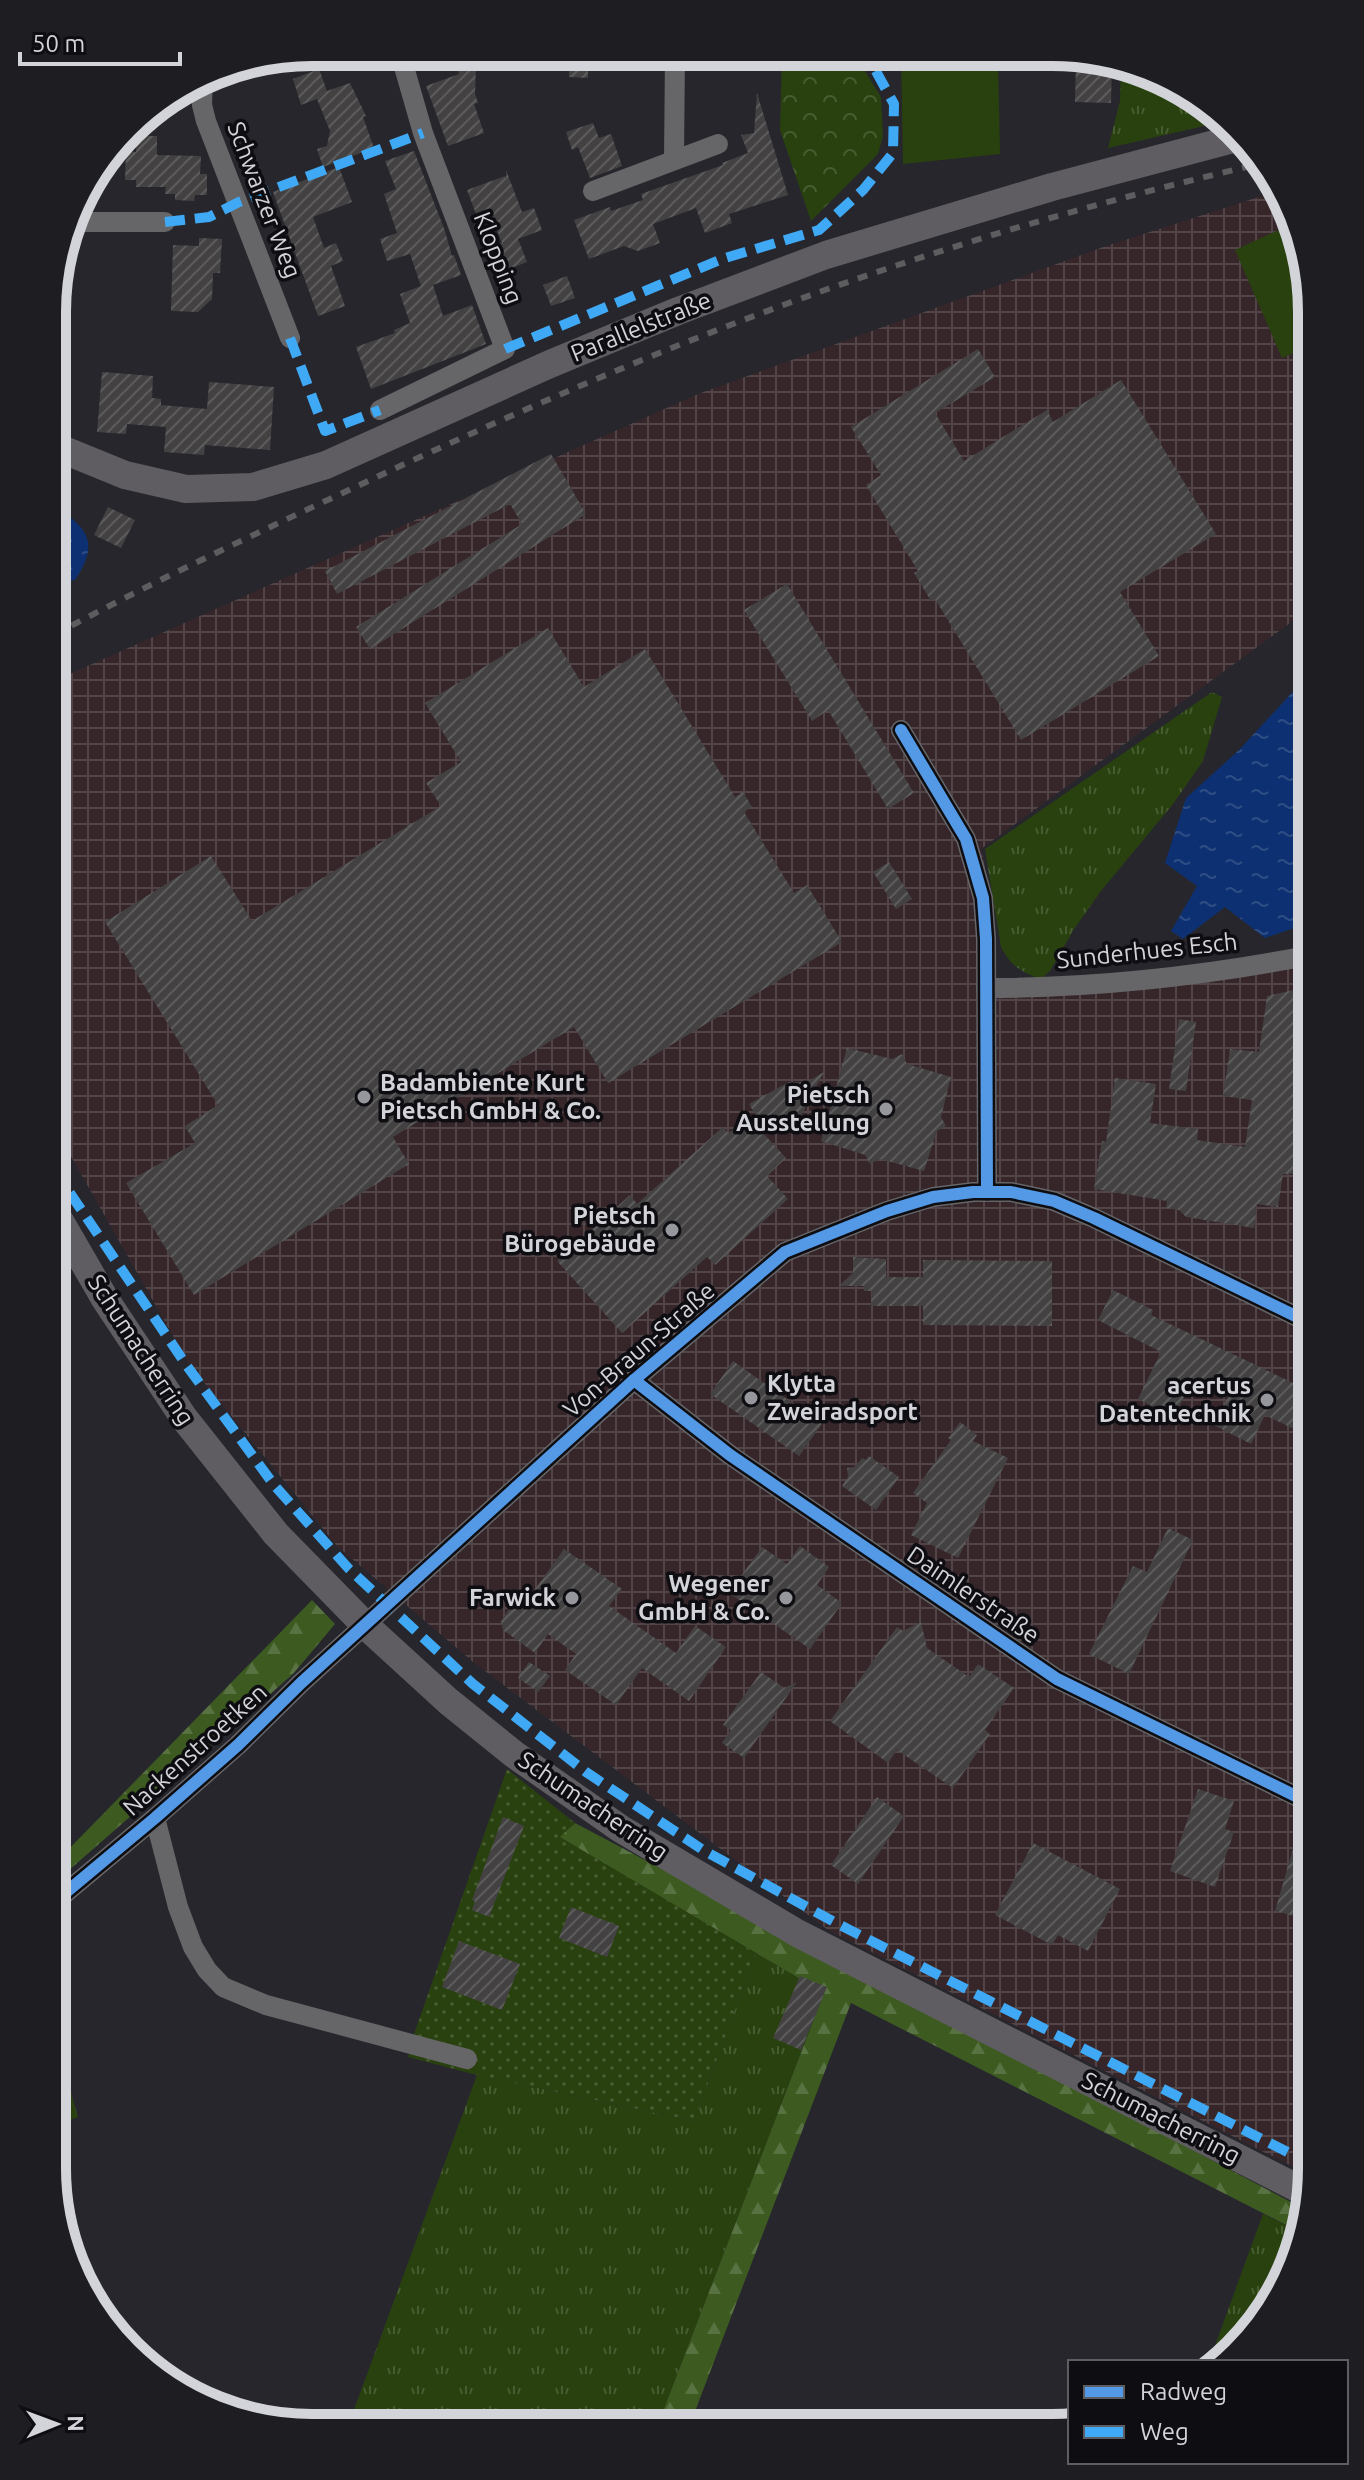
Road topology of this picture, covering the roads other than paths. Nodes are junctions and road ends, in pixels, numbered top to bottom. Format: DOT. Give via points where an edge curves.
graph roads {
  1 [pos="675,66"];
  2 [pos="404,67"];
  3 [pos="202,93"];
  4 [pos="1228,141"];
  5 [pos="718,144"];
  6 [pos="674,159"];
  7 [pos="593,191"];
  8 [pos="83,222"];
  9 [pos="165,222"];
  10 [pos="290,338"];
  11 [pos="380,410"];
  12 [pos="66,451"];
  13 [pos="901,730"];
  14 [pos="1298,957"];
  15 [pos="986,988"];
  16 [pos="987,1192"];
  17 [pos="66,1232"];
  18 [pos="1297,1317"];
  19 [pos="634,1380"];
  20 [pos="366,1626"];
  21 [pos="1297,1797"];
  22 [pos="155,1818"];
  23 [pos="66,1892"];
  24 [pos="467,2059"];
  25 [pos="1297,2188"];
  1 -- 6 [label="street"];
  2 -- 11 [label="street, Klopping" via="423,133 505,349"];
  3 -- 10 [label="street, Schwarzer Weg" via="206,121"];
  4 -- 12 [label="main road, Parallelstraße" via="826,255 564,358 326,465 253,487 186,489 125,475"];
  5 -- 6 [label="street"];
  6 -- 7 [label="street"];
  8 -- 9 [label="street"];
  13 -- 15 [label="street" via="956,820 975,866 983,898"];
  14 -- 15 [label="street, Sunderhues Esch" via="1168,978"];
  15 -- 16 [label="street"];
  16 -- 18 [label="street, Von-Braun-Straße" via="1054,1201"];
  16 -- 19 [label="street, Von-Braun-Straße" via="933,1197 785,1252"];
  17 -- 20 [label="main road, Schumacherring" via="184,1418 276,1534"];
  19 -- 20 [label="street, Von-Braun-Straße"];
  19 -- 21 [label="street, Daimlerstraße" via="730,1455 1057,1679"];
  20 -- 22 [label="street, Nackenstroetken"];
  20 -- 25 [label="main road, Schumacherring" via="504,1746 621,1829 797,1933"];
  22 -- 23 [label="street, Nackenstroetken"];
  22 -- 24 [label="street, Nackenstroetken" via="193,1947 223,1987 266,2005"];
}
